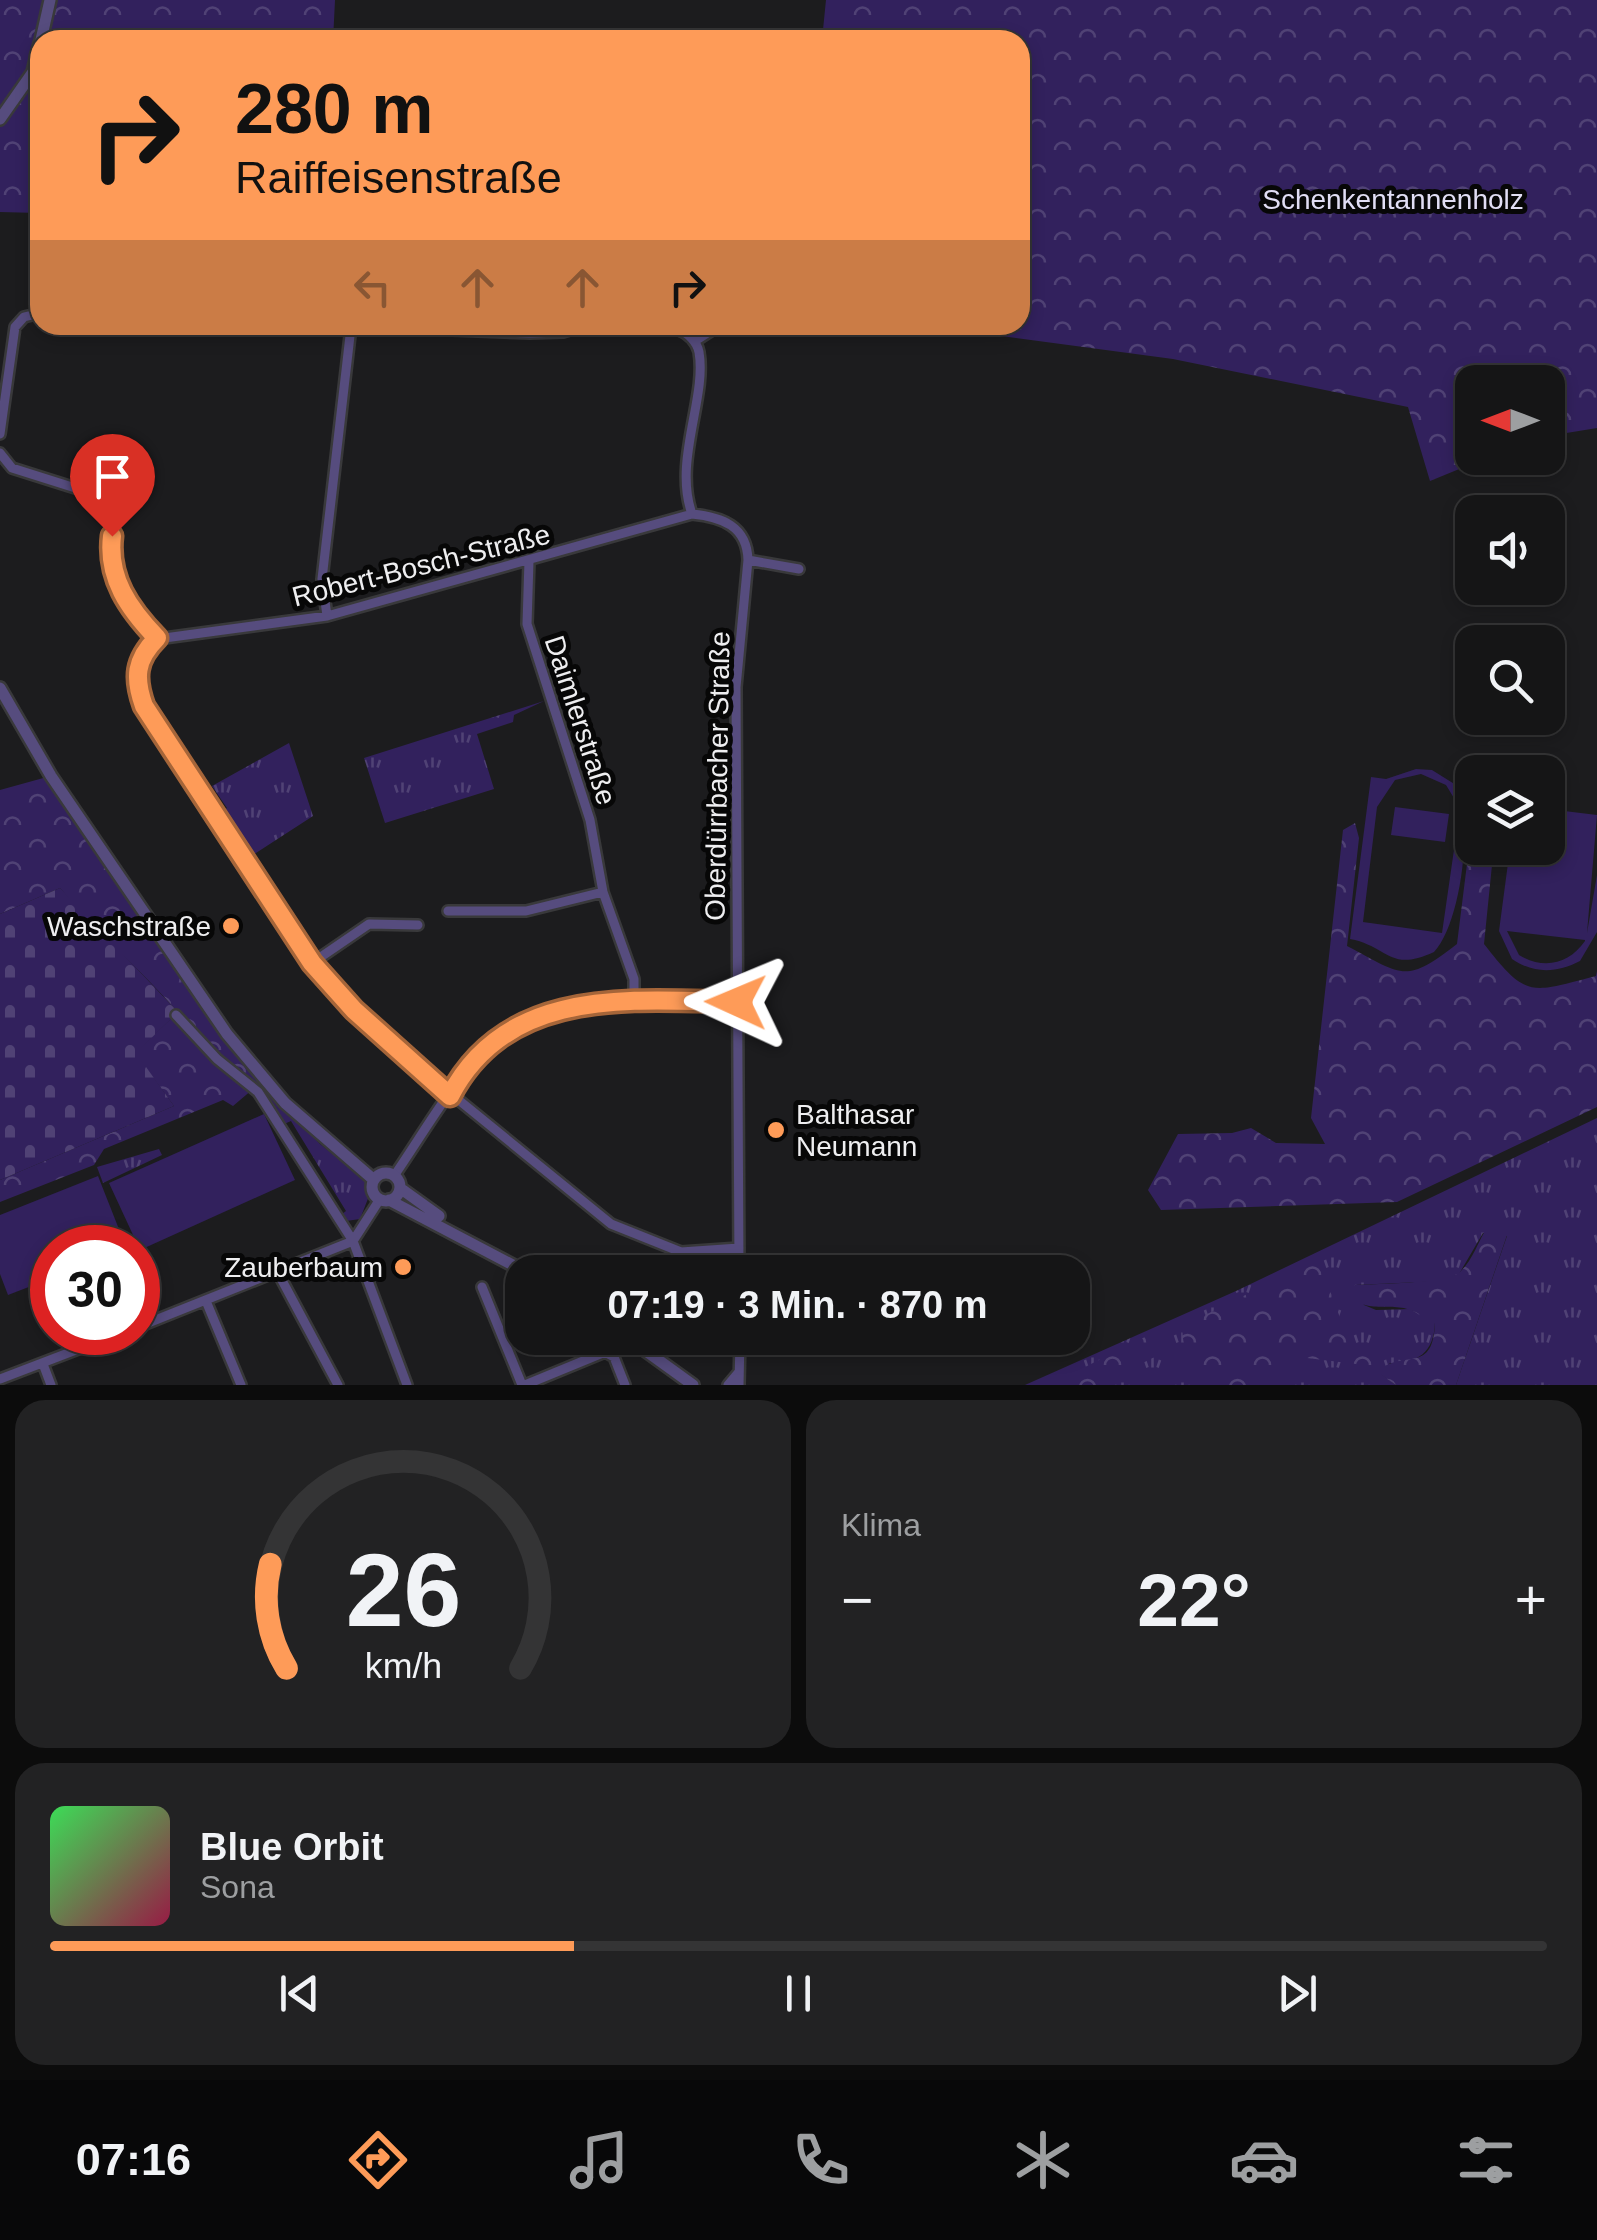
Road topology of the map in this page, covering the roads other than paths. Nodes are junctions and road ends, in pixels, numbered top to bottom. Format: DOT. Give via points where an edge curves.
graph roads {
  1 [pos="50,0"];
  2 [pos="43,30"];
  3 [pos="30,76"];
  4 [pos="0,119"];
  5 [pos="30,316"];
  6 [pos="350,335"];
  7 [pos="686,335"];
  8 [pos="704,335"];
  9 [pos="694,341"];
  10 [pos="0,434"];
  11 [pos="1,456"];
  12 [pos="692,514"];
  13 [pos="748,560"];
  14 [pos="529,561"];
  15 [pos="798,570"];
  16 [pos="327,616"];
  17 [pos="157,638"];
  18 [pos="0,688"];
  19 [pos="603,892"];
  20 [pos="448,912"];
  21 [pos="418,925"];
  22 [pos="312,963"];
  23 [pos="634,1001"];
  24 [pos="736,1002"];
  25 [pos="176,1014"];
  26 [pos="450,1096"];
  27 [pos="374,1180"];
  28 [pos="397,1182"];
  29 [pos="384,1200"];
  30 [pos="353,1241"];
  31 [pos="739,1248"];
  32 [pos="739,1255"];
  33 [pos="501,1258"];
  34 [pos="505,1260"];
  35 [pos="277,1271"];
  36 [pos="482,1287"];
  37 [pos="206,1301"];
  38 [pos="160,1319"];
  39 [pos="66,1355"];
  40 [pos="651,1355"];
  41 [pos="739,1355"];
  42 [pos="43,1364"];
  43 [pos="0,1379"];
  44 [pos="240,1382"];
  45 [pos="737,1382"];
  46 [pos="51,1385"];
  47 [pos="224,1385"];
  48 [pos="338,1385"];
  49 [pos="407,1385"];
  50 [pos="524,1385"];
  51 [pos="625,1385"];
  52 [pos="692,1385"];
  1 -- 2 [label="street"];
  3 -- 4 [label="street"];
  5 -- 10 [label="street" via="15,327"];
  6 -- 16 [label="street" via="322,579"];
  7 -- 9 [label="street"];
  8 -- 9 [label="street"];
  9 -- 12 [label="street"];
  11 -- 17 [label="street" via="12,468 106,498 115,516 113,572 134,614"];
  12 -- 13 [label="street" via="736,528 746,540"];
  12 -- 14 [label="street, Robert-Bosch-Straße"];
  13 -- 15 [label="street"];
  13 -- 24 [label="street, Oberdürrbacher Straße" via="736,687"];
  14 -- 16 [label="street, Robert-Bosch-Straße"];
  14 -- 19 [label="street, Daimlerstraße" via="527,624 590,820"];
  16 -- 17 [label="street, Robert-Bosch-Straße"];
  17 -- 22 [label="street" via="137,668 144,706"];
  18 -- 27 [label="street" via="51,776 227,1034 312,1128"];
  19 -- 20 [label="street" via="526,911"];
  19 -- 23 [label="street, Daimlerstraße" via="634,979"];
  21 -- 22 [label="street" via="369,924"];
  22 -- 26 [label="street"];
  23 -- 24 [label="street"];
  23 -- 26 [label="street" via="580,1003 534,1017 495,1041"];
  24 -- 31 [label="street, Oberdürrbacher Straße"];
  25 -- 30 [label="street" via="216,1059 258,1092"];
  26 -- 28 [label="street"];
  26 -- 31 [label="street" via="611,1224 681,1252"];
  27 -- 28 [label="street" via="382,1174"];
  27 -- 29 [label="street" via="373,1191"];
  28 -- 29 [label="street"];
  28 -- 33 [label="street"];
  29 -- 30 [label="street"];
  29 -- 33 [label="street"];
  30 -- 35 [label="street"];
  30 -- 49 [label="street"];
  31 -- 32 [label="street, Oberdürrbacher Straße"];
  33 -- 34 [label="street"];
  35 -- 37 [label="street"];
  35 -- 48 [label="street"];
  36 -- 50 [label="street"];
  37 -- 38 [label="street"];
  37 -- 44 [label="street"];
  39 -- 42 [label="street"];
  40 -- 52 [label="street"];
  41 -- 45 [label="street"];
  42 -- 43 [label="street"];
  42 -- 46 [label="street"];
  44 -- 47 [label="street"];
  50 -- 51 [label="street" via="605,1352 614,1357"];
}
